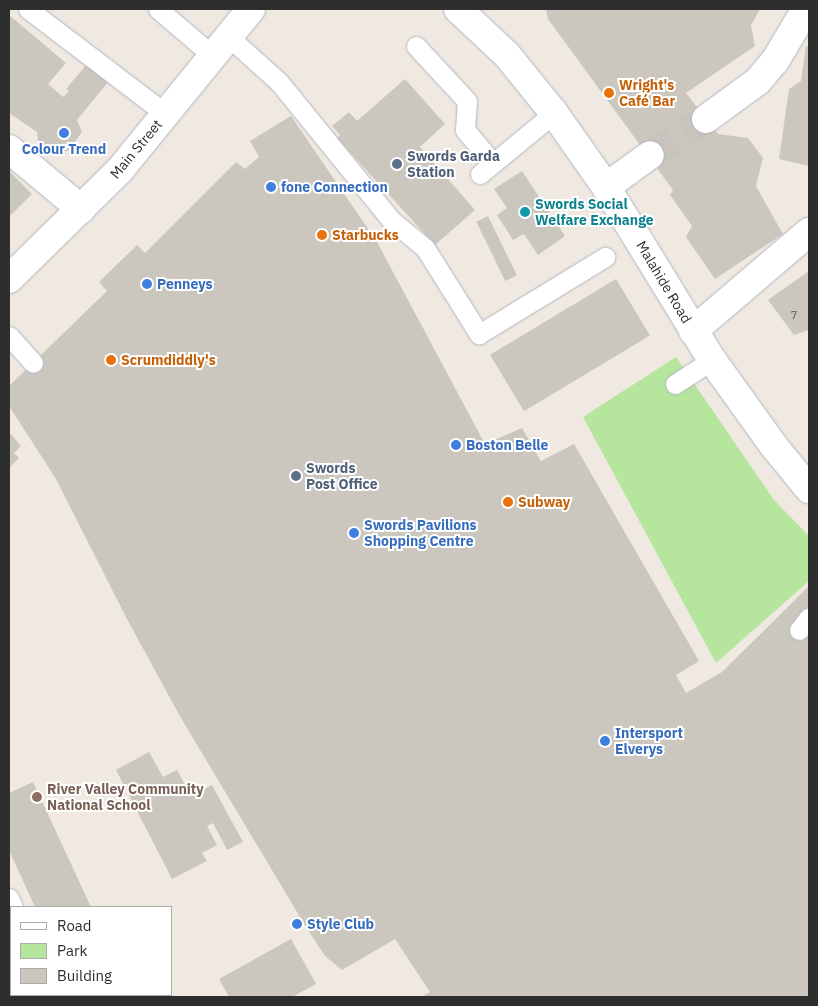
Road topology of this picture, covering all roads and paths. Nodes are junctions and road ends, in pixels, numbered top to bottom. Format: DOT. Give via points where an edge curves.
graph roads {
  1 [pos="28,9"];
  2 [pos="158,9"];
  3 [pos="252,9"];
  4 [pos="458,9"];
  5 [pos="806,9"];
  6 [pos="221,46"];
  7 [pos="416,46"];
  8 [pos="554,113"];
  9 [pos="166,114"];
  10 [pos="706,119"];
  11 [pos="9,149"];
  12 [pos="650,155"];
  13 [pos="606,186"];
  14 [pos="81,209"];
  15 [pos="809,232"];
  16 [pos="605,257"];
  17 [pos="9,279"];
  18 [pos="694,331"];
  19 [pos="9,336"];
  20 [pos="712,360"];
  21 [pos="33,362"];
  22 [pos="675,384"];
  23 [pos="809,489"];
  1 -- 9 [label="lane"];
  2 -- 6 [label="lane"];
  3 -- 6 [label="main road, Main Street"];
  4 -- 8 [label="main road, Malahide Road" via="507,55"];
  5 -- 10 [label="main road" via="775,61 758,81"];
  6 -- 9 [label="main road, Main Street"];
  6 -- 16 [label="lane" via="279,82 391,220 425,248 479,334"];
  7 -- 8 [label="lane" via="467,101 465,130 487,168"];
  8 -- 13 [label="main road, Malahide Road"];
  9 -- 14 [label="main road, Main Street" via="119,171"];
  11 -- 14 [label="main road"];
  12 -- 13 [label="main road"];
  13 -- 18 [label="main road, Malahide Road"];
  14 -- 17 [label="main road, Main Street"];
  15 -- 18 [label="main road"];
  18 -- 20 [label="main road, Malahide Road"];
  19 -- 21 [label="lane"];
  20 -- 22 [label="lane"];
  20 -- 23 [label="main road, Malahide Road"];
}
